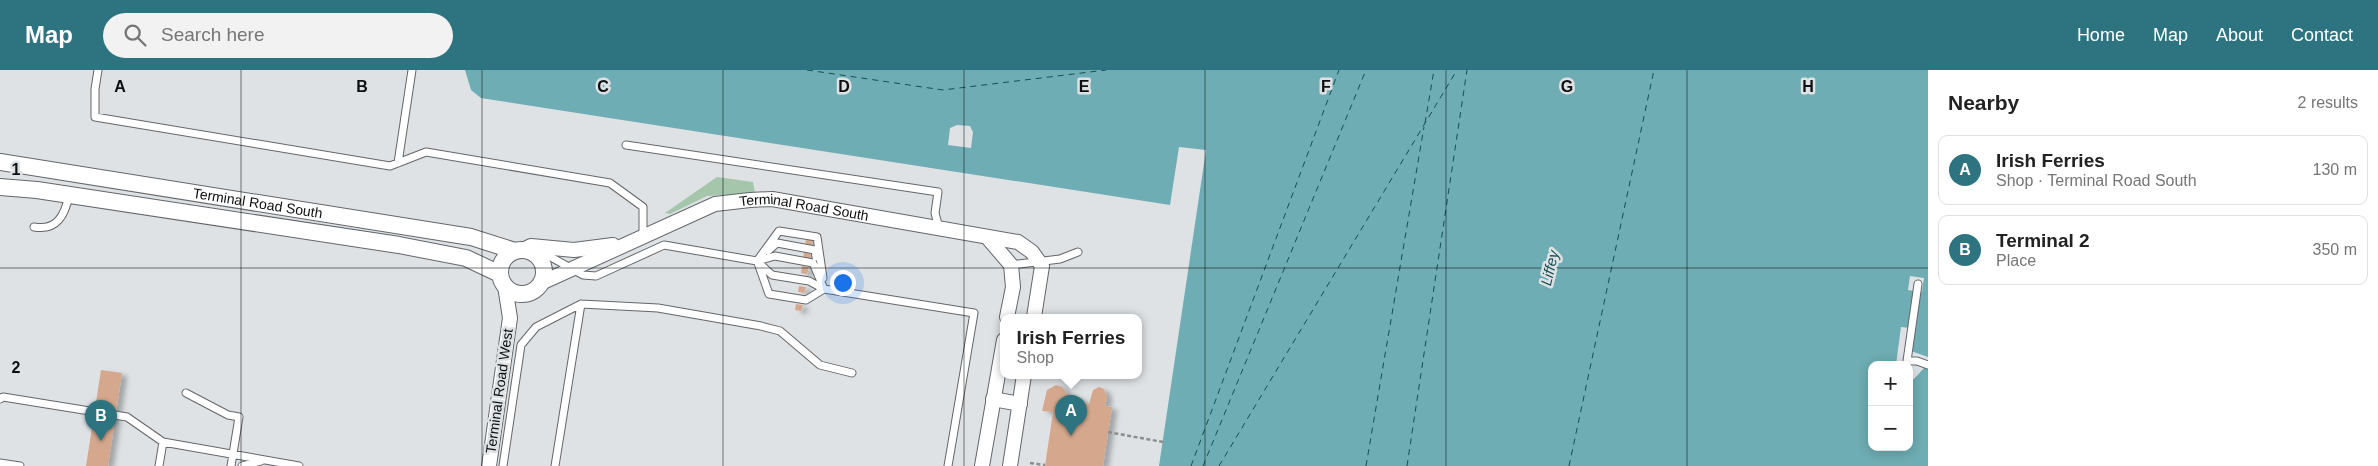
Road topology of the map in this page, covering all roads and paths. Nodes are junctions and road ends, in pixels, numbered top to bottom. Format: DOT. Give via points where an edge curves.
graph roads {
  1 [pos="98,70"];
  2 [pos="412,70"];
  3 [pos="626,145"];
  4 [pos="0,162"];
  5 [pos="398,162"];
  6 [pos="0,188"];
  7 [pos="69,194"];
  8 [pos="34,227"];
  9 [pos="939,228"];
  10 [pos="643,236"];
  11 [pos="987,237"];
  12 [pos="629,243"];
  13 [pos="524,251"];
  14 [pos="1078,252"];
  15 [pos="757,261"];
  16 [pos="1039,262"];
  17 [pos="1010,265"];
  18 [pos="570,269"];
  19 [pos="503,280"];
  20 [pos="541,283"];
  21 [pos="1918,284"];
  22 [pos="824,288"];
  23 [pos="581,304"];
  24 [pos="1008,314"];
  25 [pos="1034,314"];
  26 [pos="1000,361"];
  27 [pos="1906,361"];
  28 [pos="1913,362"];
  29 [pos="1928,365"];
  30 [pos="852,373"];
  31 [pos="1023,379"];
  32 [pos="186,393"];
  33 [pos="0,399"];
  34 [pos="993,399"];
  35 [pos="1020,404"];
  36 [pos="1108,432"];
  37 [pos="163,442"];
  38 [pos="1163,442"];
  39 [pos="233,455"];
  40 [pos="264,460"];
  41 [pos="0,463"];
  42 [pos="1030,463"];
  43 [pos="1045,465"];
  44 [pos="20,466"];
  45 [pos="159,466"];
  46 [pos="231,466"];
  47 [pos="242,466"];
  48 [pos="299,466"];
  49 [pos="488,466"];
  50 [pos="503,466"];
  51 [pos="555,466"];
  52 [pos="948,466"];
  53 [pos="982,466"];
  54 [pos="1010,466"];
  1 -- 5 [label="lane" via="95,117 390,166"];
  2 -- 5 [label="lane"];
  3 -- 9 [label="lane" via="938,192 936,213"];
  4 -- 13 [label="street, Terminal Road South" via="471,237"];
  5 -- 10 [label="lane" via="426,152 610,183 643,207"];
  6 -- 7 [label="street, Terminal Road South" via="19,187"];
  7 -- 8 [label="lane" via="59,222 50,228"];
  7 -- 19 [label="street, Terminal Road South" via="466,258"];
  9 -- 10 [label="street, Terminal Road South" via="772,199 715,204"];
  9 -- 11 [label="street, Terminal Road South"];
  10 -- 12 [label="street, Terminal Road South"];
  11 -- 16 [label="street, Terminal Road South" via="1018,242"];
  11 -- 17 [label="street"];
  12 -- 13 [label="street, Terminal Road South" via="574,250 531,246"];
  12 -- 18 [label="street, Terminal Road South"];
  13 -- 18 [label="lane" via="548,256"];
  13 -- 19 [label="street" via="504,260"];
  13 -- 20 [label="street" via="539,258 544,270"];
  14 -- 16 [label="lane"];
  15 -- 18 [label="lane" via="664,245 596,276 583,276"];
  15 -- 22 [label="lane" via="772,275"];
  15 -- 22 [label="lane" via="775,256 813,263"];
  15 -- 22 [label="lane" via="769,294 806,300"];
  15 -- 22 [label="lane" via="777,243 815,250"];
  15 -- 22 [label="lane" via="779,231 817,238"];
  16 -- 17 [label="lane"];
  16 -- 25 [label="street" via="1042,266"];
  17 -- 24 [label="street" via="1013,287"];
  18 -- 20 [label="street, Terminal Road South"];
  19 -- 20 [label="street" via="510,290 523,294 536,289"];
  19 -- 49 [label="street, Terminal Road West" via="510,318"];
  21 -- 27 [label="lane"];
  22 -- 52 [label="lane" via="974,313"];
  23 -- 30 [label="lane" via="658,308 780,331 820,365"];
  23 -- 50 [label="lane" via="536,327 521,345"];
  23 -- 51 [label="lane"];
  26 -- 34 [label="street"];
  28 -- 29 [label="lane"];
  31 -- 35 [label="street"];
  32 -- 39 [label="lane" via="239,418"];
  33 -- 37 [label="lane" via="127,417"];
  34 -- 35 [label="street"];
  34 -- 53 [label="street"];
  35 -- 54 [label="street"];
  36 -- 38 [label="path"];
  37 -- 39 [label="lane"];
  37 -- 45 [label="lane"];
  39 -- 40 [label="lane"];
  39 -- 46 [label="lane"];
  40 -- 47 [label="lane"];
  40 -- 48 [label="lane"];
  41 -- 44 [label="lane"];
  42 -- 43 [label="path"];
}
